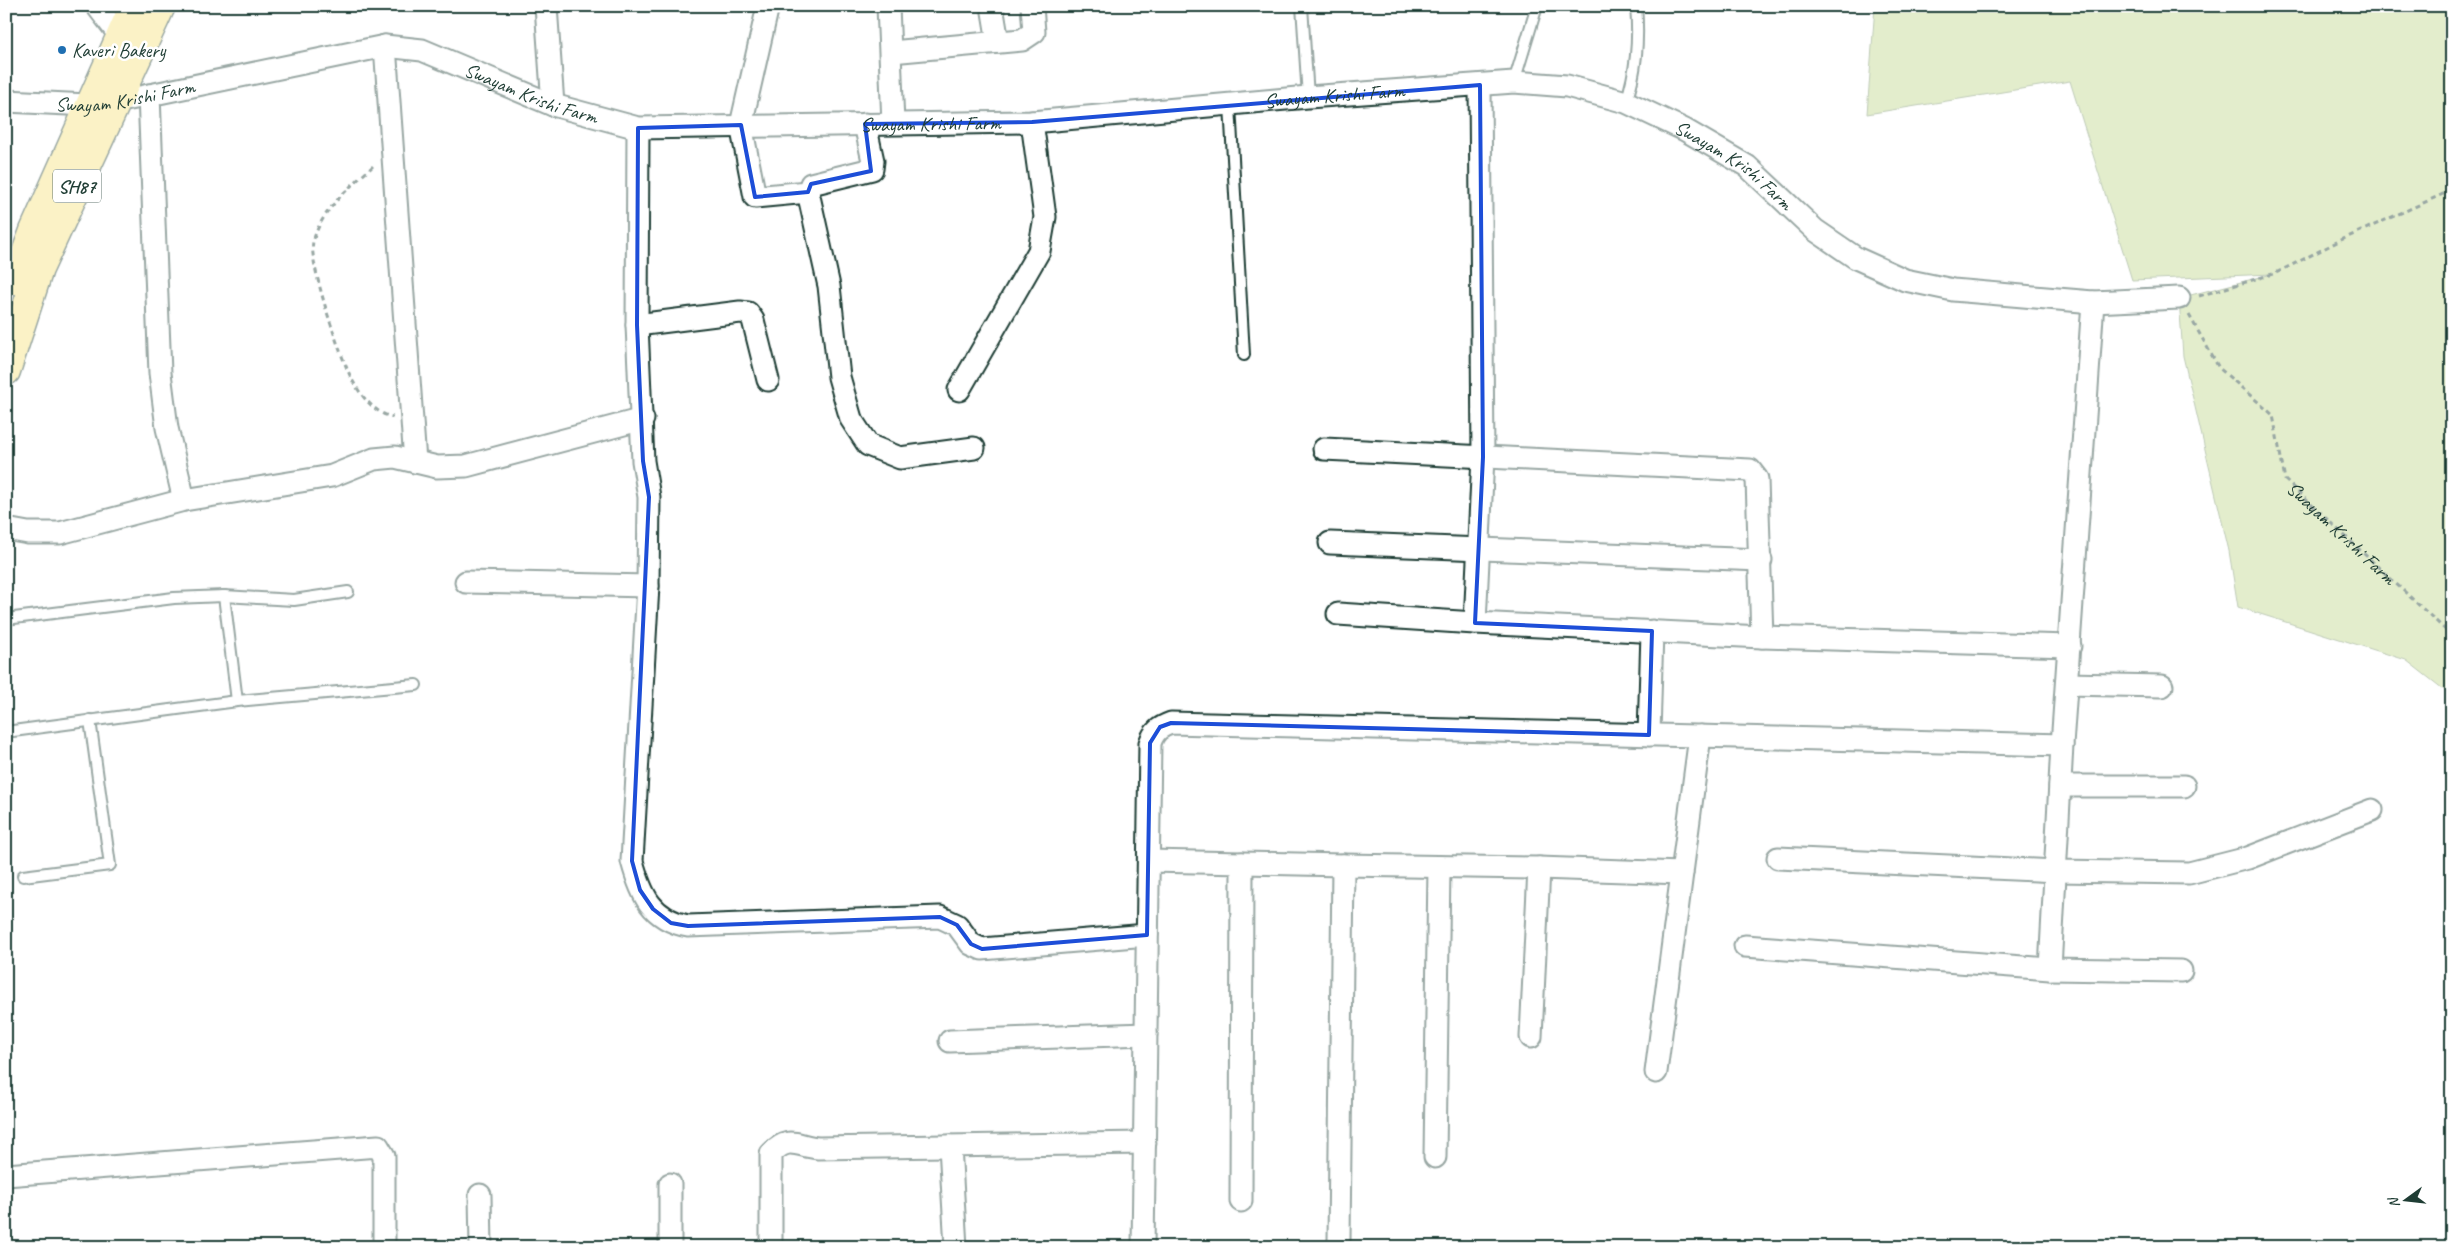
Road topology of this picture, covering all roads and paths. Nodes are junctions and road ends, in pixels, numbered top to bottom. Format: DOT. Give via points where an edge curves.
graph roads {
  1 [pos="97,6"];
  2 [pos="134,6"];
  3 [pos="161,6"];
  4 [pos="546,6"];
  5 [pos="768,6"];
  6 [pos="888,6"];
  7 [pos="992,6"];
  8 [pos="1032,6"];
  9 [pos="1302,6"];
  10 [pos="1537,6"];
  11 [pos="1636,6"];
  12 [pos="120,36"];
  13 [pos="998,42"];
  14 [pos="385,46"];
  15 [pos="891,52"];
  16 [pos="1514,82"];
  17 [pos="1480,84"];
  18 [pos="149,95"];
  19 [pos="1308,97"];
  20 [pos="6,101"];
  21 [pos="116,102"];
  22 [pos="1626,102"];
  23 [pos="88,105"];
  24 [pos="553,105"];
  25 [pos="1230,105"];
  26 [pos="1032,122"];
  27 [pos="893,123"];
  28 [pos="865,124"];
  29 [pos="741,126"];
  30 [pos="638,128"];
  31 [pos="392,148"];
  32 [pos="2452,190"];
  33 [pos="808,192"];
  34 [pos="2179,298"];
  35 [pos="2093,302"];
  36 [pos="6,307"];
  37 [pos="637,325"];
  38 [pos="1244,355"];
  39 [pos="6,371"];
  40 [pos="768,380"];
  41 [pos="959,390"];
  42 [pos="643,419"];
  43 [pos="412,420"];
  44 [pos="974,448"];
  45 [pos="1324,450"];
  46 [pos="1483,457"];
  47 [pos="415,462"];
  48 [pos="184,500"];
  49 [pos="6,529"];
  50 [pos="1330,543"];
  51 [pos="1479,548"];
  52 [pos="1761,560"];
  53 [pos="466,582"];
  54 [pos="648,586"];
  55 [pos="348,592"];
  56 [pos="224,596"];
  57 [pos="1338,614"];
  58 [pos="6,620"];
  59 [pos="1475,623"];
  60 [pos="1652,631"];
  61 [pos="2452,636"];
  62 [pos="1762,637"];
  63 [pos="2070,646"];
  64 [pos="2067,684"];
  65 [pos="416,685"];
  66 [pos="2162,686"];
  67 [pos="237,701"];
  68 [pos="90,720"];
  69 [pos="13,731"];
  70 [pos="1649,735"];
  71 [pos="1700,736"];
  72 [pos="2062,745"];
  73 [pos="2060,786"];
  74 [pos="2184,786"];
  75 [pos="2372,810"];
  76 [pos="1778,858"];
  77 [pos="1149,861"];
  78 [pos="1242,863"];
  79 [pos="1342,865"];
  80 [pos="1439,867"];
  81 [pos="1539,868"];
  82 [pos="2056,871"];
  83 [pos="1682,873"];
  84 [pos="23,876"];
  85 [pos="1147,935"];
  86 [pos="1745,946"];
  87 [pos="2050,969"];
  88 [pos="2181,971"];
  89 [pos="1146,1034"];
  90 [pos="1531,1037"];
  91 [pos="950,1041"];
  92 [pos="1656,1072"];
  93 [pos="1145,1143"];
  94 [pos="950,1146"];
  95 [pos="1435,1157"];
  96 [pos="6,1175"];
  97 [pos="670,1184"];
  98 [pos="480,1195"];
  99 [pos="1241,1202"];
  100 [pos="384,1247"];
  101 [pos="481,1247"];
  102 [pos="670,1247"];
  103 [pos="771,1247"];
  104 [pos="956,1247"];
  105 [pos="1142,1247"];
  106 [pos="1337,1247"];
  1 -- 12 [label="street"];
  2 -- 12 [label="main road, SH87"];
  3 -- 21 [label="main road, SH87"];
  4 -- 24 [label="street"];
  5 -- 29 [label="street"];
  6 -- 15 [label="street"];
  7 -- 13 [label="street"];
  8 -- 13 [label="street" via="1034,32 1022,40"];
  9 -- 19 [label="lane"];
  10 -- 16 [label="lane"];
  11 -- 22 [label="lane" via="1639,37 1633,80"];
  12 -- 23 [label="main road, SH87"];
  13 -- 15 [label="street"];
  14 -- 18 [label="street, Swayam Krishi Farm"];
  14 -- 24 [label="street, Swayam Krishi Farm" via="422,50"];
  14 -- 31 [label="street"];
  15 -- 27 [label="street"];
  16 -- 17 [label="street, Swayam Krishi Farm"];
  16 -- 22 [label="street, Swayam Krishi Farm" via="1567,86"];
  17 -- 19 [label="street, Swayam Krishi Farm"];
  17 -- 46 [label="street"];
  18 -- 21 [label="street, Swayam Krishi Farm"];
  18 -- 48 [label="street" via="160,373"];
  19 -- 25 [label="street, Swayam Krishi Farm"];
  20 -- 23 [label="street, Swayam Krishi Farm"];
  21 -- 23 [label="street, Swayam Krishi Farm"];
  21 -- 39 [label="main road, SH87" via="39,269"];
  22 -- 35 [label="street, Swayam Krishi Farm" via="1686,130 1747,166 1815,230 1856,258 1905,280 1953,290"];
  23 -- 36 [label="main road, SH87" via="34,231"];
  24 -- 30 [label="street, Swayam Krishi Farm"];
  25 -- 26 [label="street, Swayam Krishi Farm"];
  25 -- 38 [label="lane"];
  26 -- 27 [label="street, Swayam Krishi Farm"];
  26 -- 41 [label="street" via="1045,217 1039,251"];
  27 -- 28 [label="street, Swayam Krishi Farm"];
  28 -- 29 [label="street, Swayam Krishi Farm"];
  28 -- 33 [label="street" via="872,169 812,184"];
  29 -- 30 [label="street, Swayam Krishi Farm"];
  29 -- 33 [label="street" via="755,197"];
  30 -- 37 [label="street"];
  31 -- 43 [label="street"];
  31 -- 43 [label="path" via="345,192 318,223 312,244 320,289 353,383 370,405 389,417"];
  32 -- 34 [label="path" via="2276,273 2205,295"];
  33 -- 44 [label="street" via="829,286 839,377 851,419 868,445 900,458"];
  34 -- 35 [label="street, Swayam Krishi Farm"];
  34 -- 61 [label="path, Swayam Krishi Farm" via="2219,368 2273,415 2285,480"];
  35 -- 63 [label="street"];
  37 -- 40 [label="street" via="748,313 753,320"];
  37 -- 42 [label="street"];
  42 -- 47 [label="street" via="466,466 437,467"];
  42 -- 54 [label="street" via="643,462 649,497"];
  43 -- 47 [label="street"];
  45 -- 46 [label="street"];
  46 -- 51 [label="street"];
  46 -- 52 [label="street" via="1750,470 1757,479"];
  47 -- 48 [label="street" via="394,457 374,458 332,476 305,482"];
  48 -- 49 [label="street" via="60,532 28,533"];
  50 -- 51 [label="street"];
  51 -- 52 [label="street"];
  51 -- 59 [label="street"];
  52 -- 62 [label="street"];
  53 -- 54 [label="street"];
  54 -- 85 [label="street" via="632,861 640,890 653,908 671,923 688,926 940,917 957,925 971,944 982,948"];
  55 -- 56 [label="lane" via="294,600"];
  56 -- 58 [label="lane" via="174,598"];
  56 -- 67 [label="lane"];
  57 -- 59 [label="street"];
  59 -- 60 [label="street"];
  60 -- 62 [label="street"];
  60 -- 70 [label="street"];
  62 -- 63 [label="street"];
  63 -- 64 [label="street"];
  64 -- 66 [label="street"];
  64 -- 72 [label="street"];
  65 -- 67 [label="lane"];
  67 -- 68 [label="lane"];
  68 -- 69 [label="lane"];
  68 -- 84 [label="lane" via="110,865"];
  70 -- 71 [label="street"];
  70 -- 77 [label="street" via="1171,723 1160,727 1150,743"];
  71 -- 72 [label="street"];
  71 -- 83 [label="street"];
  72 -- 73 [label="street"];
  73 -- 74 [label="street"];
  73 -- 82 [label="street"];
  75 -- 82 [label="street" via="2248,858 2189,873"];
  76 -- 82 [label="street"];
  77 -- 78 [label="street"];
  77 -- 85 [label="street"];
  78 -- 79 [label="street"];
  78 -- 99 [label="street"];
  79 -- 80 [label="street"];
  79 -- 106 [label="street"];
  80 -- 81 [label="street"];
  80 -- 95 [label="street"];
  81 -- 83 [label="street"];
  81 -- 90 [label="street"];
  82 -- 87 [label="street"];
  83 -- 92 [label="street"];
  85 -- 89 [label="street"];
  86 -- 87 [label="street"];
  87 -- 88 [label="street"];
  89 -- 91 [label="street"];
  89 -- 93 [label="street"];
  93 -- 94 [label="street"];
  93 -- 105 [label="street"];
  94 -- 103 [label="street" via="818,1148 792,1142 780,1144 771,1154"];
  94 -- 104 [label="street"];
  96 -- 100 [label="street" via="378,1146 384,1156"];
  97 -- 102 [label="street"];
  98 -- 101 [label="street"];
}
